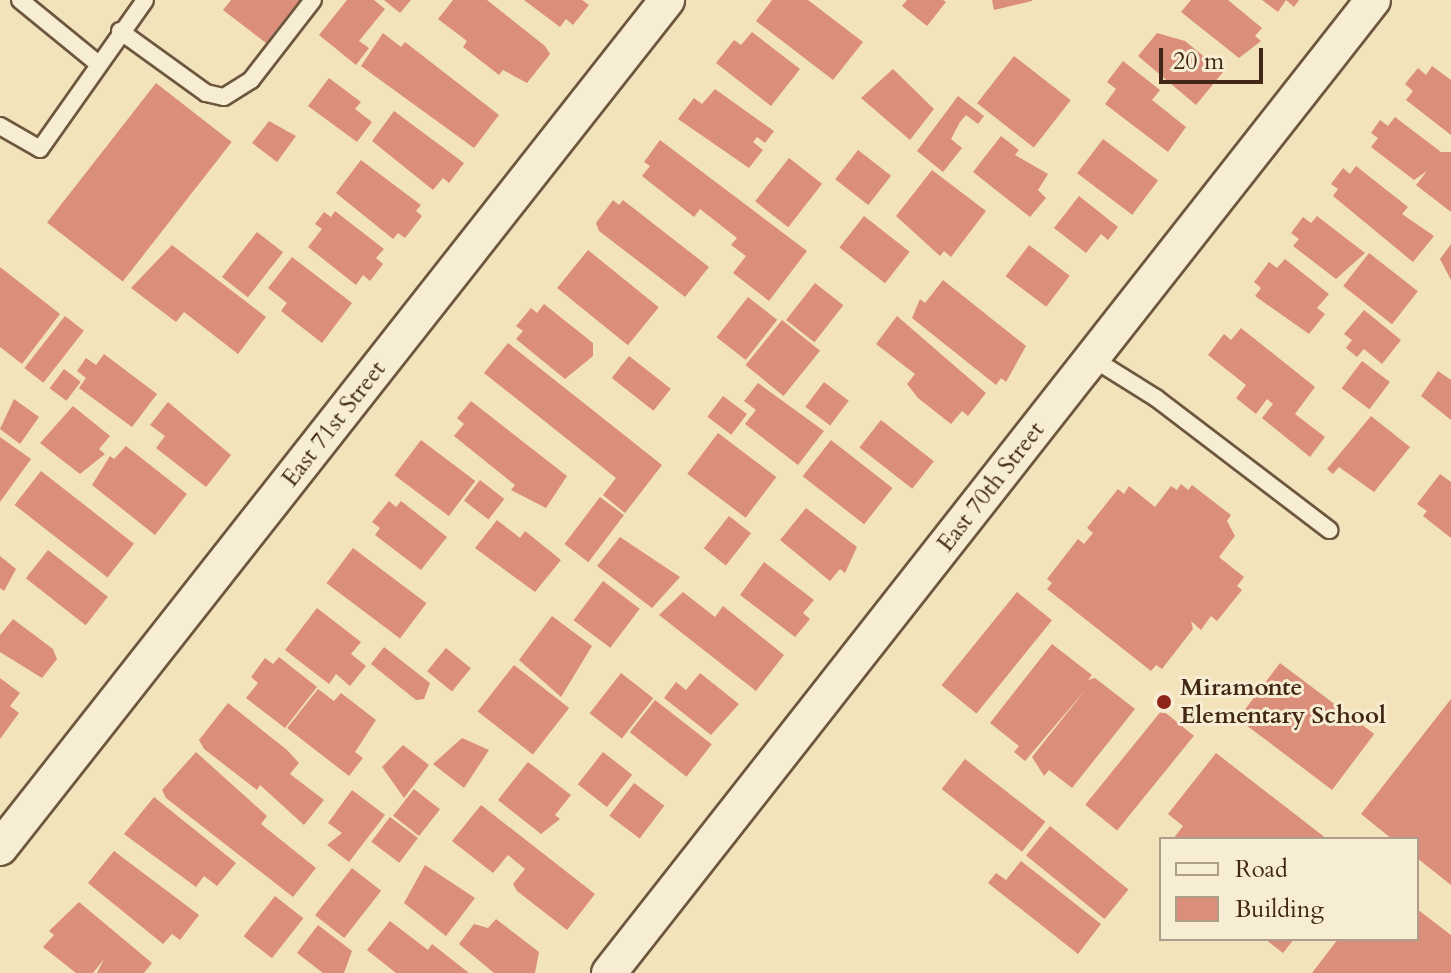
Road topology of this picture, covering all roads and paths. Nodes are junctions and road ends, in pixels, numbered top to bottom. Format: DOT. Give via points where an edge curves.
graph roads {
  1 [pos="20,0"];
  2 [pos="145,0"];
  3 [pos="313,0"];
  4 [pos="667,0"];
  5 [pos="1373,0"];
  6 [pos="120,31"];
  7 [pos="96,62"];
  8 [pos="0,126"];
  9 [pos="1092,358"];
  10 [pos="1329,530"];
  11 [pos="0,848"];
  12 [pos="609,973"];
  1 -- 7 [label="lane"];
  2 -- 6 [label="lane"];
  3 -- 6 [label="lane" via="251,80 224,97 206,93"];
  4 -- 11 [label="street, East 71st Street"];
  5 -- 9 [label="street, East 70th Street"];
  6 -- 7 [label="lane"];
  7 -- 8 [label="lane" via="40,149"];
  9 -- 10 [label="lane" via="1156,398"];
  9 -- 12 [label="street, East 70th Street"];
}
